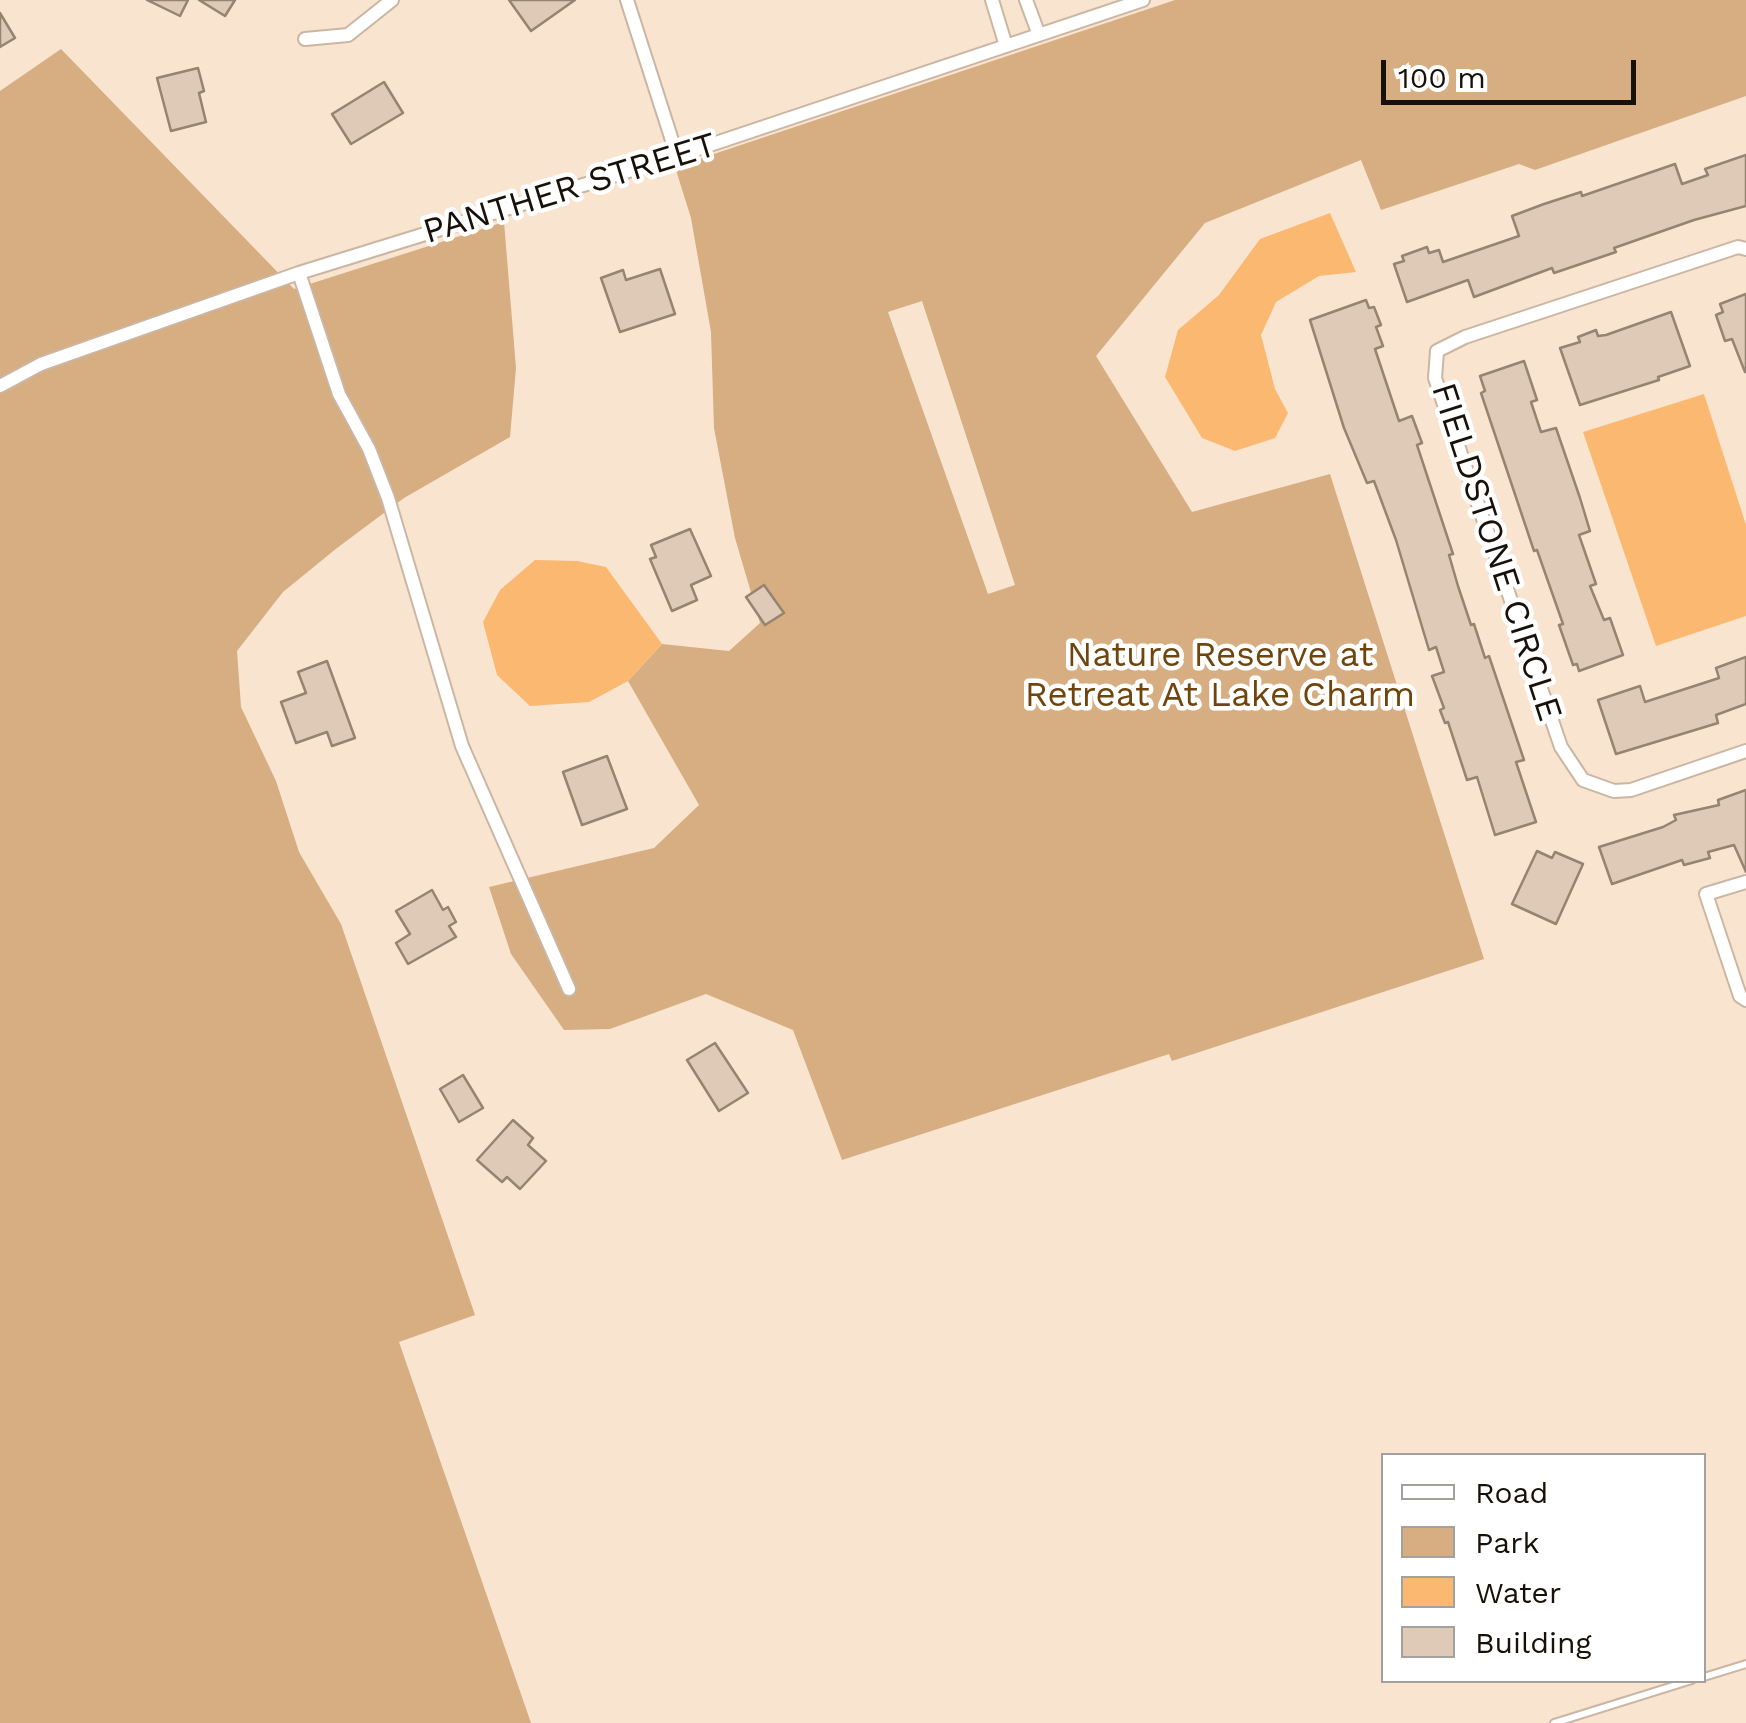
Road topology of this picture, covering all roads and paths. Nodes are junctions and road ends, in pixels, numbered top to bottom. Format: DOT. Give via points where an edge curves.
graph roads {
  1 [pos="392,0"];
  2 [pos="627,0"];
  3 [pos="992,0"];
  4 [pos="1026,0"];
  5 [pos="1143,0"];
  6 [pos="1039,35"];
  7 [pos="306,39"];
  8 [pos="1006,46"];
  9 [pos="677,156"];
  10 [pos="1746,249"];
  11 [pos="299,273"];
  12 [pos="0,386"];
  13 [pos="1746,751"];
  14 [pos="1746,882"];
  15 [pos="569,989"];
  16 [pos="1746,1000"];
  17 [pos="1746,1664"];
  18 [pos="1706,1676"];
  19 [pos="1682,1683"];
  20 [pos="1554,1723"];
  1 -- 7 [label="street" via="348,35"];
  2 -- 9 [label="street"];
  3 -- 8 [label="street"];
  4 -- 6 [label="street"];
  5 -- 6 [label="street, PANTHER STREET"];
  6 -- 8 [label="street, PANTHER STREET"];
  8 -- 9 [label="street, PANTHER STREET"];
  9 -- 11 [label="street, PANTHER STREET"];
  10 -- 13 [label="street, FIELDSTONE CIRCLE" via="1466,337 1437,352 1435,378 1561,747 1583,780 1631,790"];
  11 -- 12 [label="street, PANTHER STREET" via="40,364"];
  11 -- 15 [label="street" via="340,394 388,498 462,746"];
  14 -- 16 [label="street" via="1706,894"];
  17 -- 18 [label="lane"];
  19 -- 20 [label="lane"];
}
